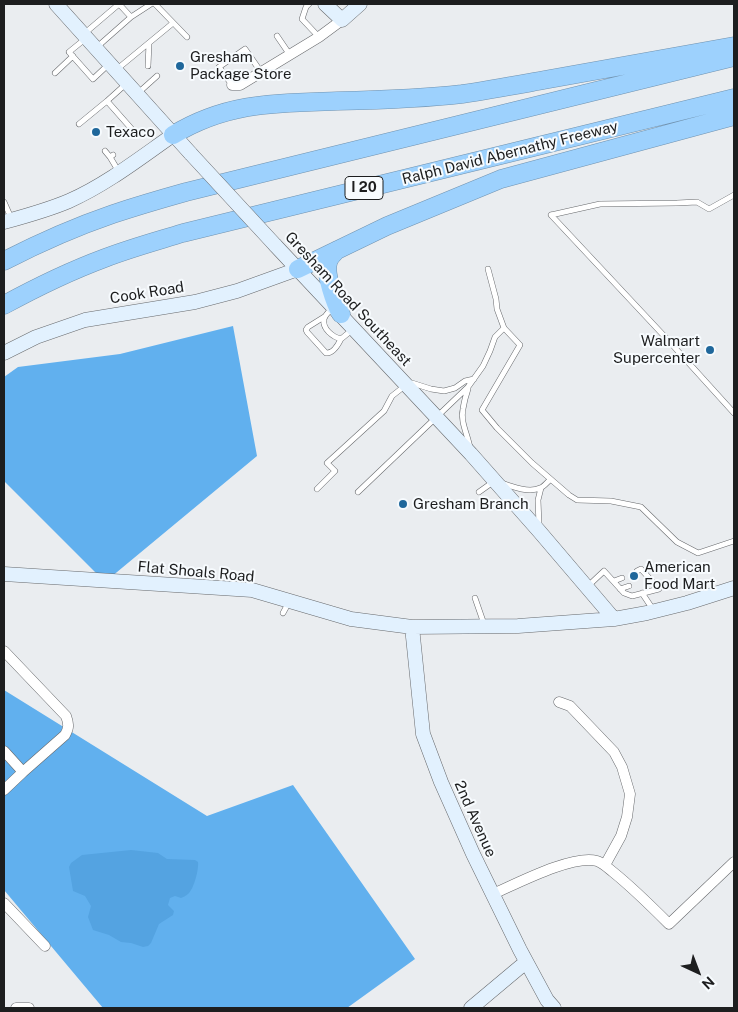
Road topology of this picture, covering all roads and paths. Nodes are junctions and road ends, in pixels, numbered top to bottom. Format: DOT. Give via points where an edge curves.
graph roads {
  1 [pos="56,4"];
  2 [pos="119,4"];
  3 [pos="151,4"];
  4 [pos="155,4"];
  5 [pos="309,4"];
  6 [pos="325,4"];
  7 [pos="360,4"];
  8 [pos="132,17"];
  9 [pos="342,20"];
  10 [pos="173,23"];
  11 [pos="277,36"];
  12 [pos="186,37"];
  13 [pos="319,37"];
  14 [pos="89,40"];
  15 [pos="149,43"];
  16 [pos="734,46"];
  17 [pos="290,55"];
  18 [pos="73,56"];
  19 [pos="734,57"];
  20 [pos="148,66"];
  21 [pos="112,67"];
  22 [pos="262,72"];
  23 [pos="55,73"];
  24 [pos="157,76"];
  25 [pos="127,83"];
  26 [pos="232,85"];
  27 [pos="137,95"];
  28 [pos="734,98"];
  29 [pos="107,101"];
  30 [pos="734,116"];
  31 [pos="79,124"];
  32 [pos="137,135"];
  33 [pos="173,135"];
  34 [pos="105,151"];
  35 [pos="119,173"];
  36 [pos="734,195"];
  37 [pos="4,202"];
  38 [pos="8,221"];
  39 [pos="337,250"];
  40 [pos="4,261"];
  41 [pos="298,269"];
  42 [pos="488,269"];
  43 [pos="4,305"];
  44 [pos="333,312"];
  45 [pos="504,328"];
  46 [pos="354,329"];
  47 [pos="341,339"];
  48 [pos="4,353"];
  49 [pos="474,379"];
  50 [pos="406,385"];
  51 [pos="468,387"];
  52 [pos="734,413"];
  53 [pos="436,417"];
  54 [pos="471,454"];
  55 [pos="495,480"];
  56 [pos="550,480"];
  57 [pos="541,488"];
  58 [pos="317,489"];
  59 [pos="358,492"];
  60 [pos="479,492"];
  61 [pos="539,531"];
  62 [pos="734,542"];
  63 [pos="637,571"];
  64 [pos="4,574"];
  65 [pos="622,578"];
  66 [pos="614,581"];
  67 [pos="629,586"];
  68 [pos="587,587"];
  69 [pos="734,588"];
  70 [pos="620,589"];
  71 [pos="642,593"];
  72 [pos="475,598"];
  73 [pos="654,612"];
  74 [pos="614,619"];
  75 [pos="579,622"];
  76 [pos="485,627"];
  77 [pos="412,628"];
  78 [pos="4,651"];
  79 [pos="558,702"];
  80 [pos="4,751"];
  81 [pos="23,772"];
  82 [pos="4,790"];
  83 [pos="734,862"];
  84 [pos="605,865"];
  85 [pos="493,894"];
  86 [pos="4,903"];
  87 [pos="45,946"];
  88 [pos="526,962"];
  89 [pos="16,1008"];
  90 [pos="30,1008"];
  91 [pos="471,1008"];
  92 [pos="554,1008"];
  1 -- 14 [label="street, Gresham Road Southeast"];
  2 -- 8 [label="lane"];
  2 -- 14 [label="lane"];
  3 -- 8 [label="lane"];
  4 -- 10 [label="lane"];
  5 -- 13 [label="lane" via="302,19"];
  6 -- 9 [label="street"];
  7 -- 9 [label="street"];
  8 -- 14 [label="lane"];
  9 -- 13 [label="street"];
  10 -- 12 [label="lane"];
  10 -- 15 [label="lane"];
  11 -- 17 [label="lane"];
  13 -- 17 [label="street"];
  14 -- 18 [label="lane" via="69,52"];
  14 -- 21 [label="street, Gresham Road Southeast"];
  15 -- 20 [label="lane"];
  15 -- 21 [label="lane"];
  16 -- 33 [label="highway" via="462,94 286,102 241,108 207,117"];
  17 -- 22 [label="street"];
  18 -- 21 [label="lane" via="93,79"];
  18 -- 23 [label="lane"];
  19 -- 40 [label="highway" via="186,192 111,214"];
  21 -- 25 [label="street, Gresham Road Southeast"];
  22 -- 26 [label="street" via="240,85"];
  22 -- 26 [label="lane" via="246,49 219,67"];
  24 -- 27 [label="lane"];
  25 -- 27 [label="street, Gresham Road Southeast"];
  25 -- 29 [label="lane"];
  27 -- 33 [label="street, Gresham Road Southeast"];
  28 -- 43 [label="highway, Ralph David Abernathy Freeway / I 20" via="144,244 68,273"];
  29 -- 31 [label="lane"];
  29 -- 32 [label="lane"];
  30 -- 39 [label="highway" via="501,179"];
  33 -- 35 [label="street"];
  33 -- 41 [label="street, Gresham Road Southeast, bridge"];
  34 -- 35 [label="lane"];
  35 -- 38 [label="street" via="70,200"];
  36 -- 52 [label="lane" via="709,209 697,202 600,204 551,215"];
  37 -- 38 [label="lane"];
  39 -- 41 [label="highway"];
  39 -- 44 [label="highway" via="329,259 327,270 334,300"];
  41 -- 44 [label="street, Gresham Road Southeast"];
  41 -- 48 [label="street, Cook Road" via="204,300 85,320 36,337"];
  42 -- 45 [label="lane"];
  44 -- 46 [label="street, Gresham Road Southeast"];
  44 -- 47 [label="lane" via="324,325 335,338"];
  44 -- 47 [label="lane" via="306,330 326,353 331,352"];
  45 -- 49 [label="lane" via="494,337 483,366"];
  45 -- 56 [label="lane" via="520,345 482,410"];
  46 -- 47 [label="lane"];
  46 -- 50 [label="street, Gresham Road Southeast"];
  49 -- 50 [label="lane" via="444,391 412,383"];
  49 -- 51 [label="lane"];
  50 -- 53 [label="street, Gresham Road Southeast"];
  50 -- 58 [label="lane" via="392,396 384,411 327,463 335,472"];
  51 -- 53 [label="lane"];
  51 -- 54 [label="lane" via="462,410"];
  53 -- 54 [label="street, Gresham Road Southeast"];
  53 -- 59 [label="lane"];
  54 -- 55 [label="street, Gresham Road Southeast"];
  55 -- 57 [label="lane" via="526,490"];
  55 -- 60 [label="lane"];
  55 -- 61 [label="street, Gresham Road Southeast"];
  56 -- 57 [label="lane"];
  56 -- 62 [label="lane" via="577,500 611,501 641,507 677,542 698,553"];
  57 -- 61 [label="lane"];
  61 -- 68 [label="street, Gresham Road Southeast"];
  63 -- 71 [label="lane" via="641,569 659,589"];
  64 -- 77 [label="street, Flat Shoals Road" via="252,590 286,607"];
  65 -- 66 [label="lane"];
  66 -- 68 [label="lane" via="604,570"];
  66 -- 70 [label="lane"];
  67 -- 70 [label="lane"];
  68 -- 74 [label="street, Gresham Road Southeast"];
  68 -- 75 [label="street" via="589,607"];
  69 -- 73 [label="street, Flat Shoals Road"];
  70 -- 71 [label="lane" via="632,596"];
  71 -- 73 [label="lane"];
  72 -- 76 [label="lane"];
  73 -- 74 [label="street, Flat Shoals Road"];
  74 -- 75 [label="street, Flat Shoals Road"];
  75 -- 76 [label="street, Flat Shoals Road"];
  76 -- 77 [label="street, Flat Shoals Road"];
  77 -- 85 [label="street, 2nd Avenue" via="423,734 453,811"];
  78 -- 81 [label="street" via="66,716 69,728"];
  79 -- 84 [label="street" via="570,706 614,752 630,794 621,836"];
  80 -- 81 [label="street"];
  81 -- 82 [label="street"];
  83 -- 84 [label="street" via="669,924"];
  84 -- 85 [label="street" via="596,861 579,861 555,867"];
  85 -- 88 [label="street, 2nd Avenue"];
  86 -- 87 [label="street"];
  88 -- 91 [label="street"];
  88 -- 92 [label="street, 2nd Avenue"];
  89 -- 90 [label="street"];
}
